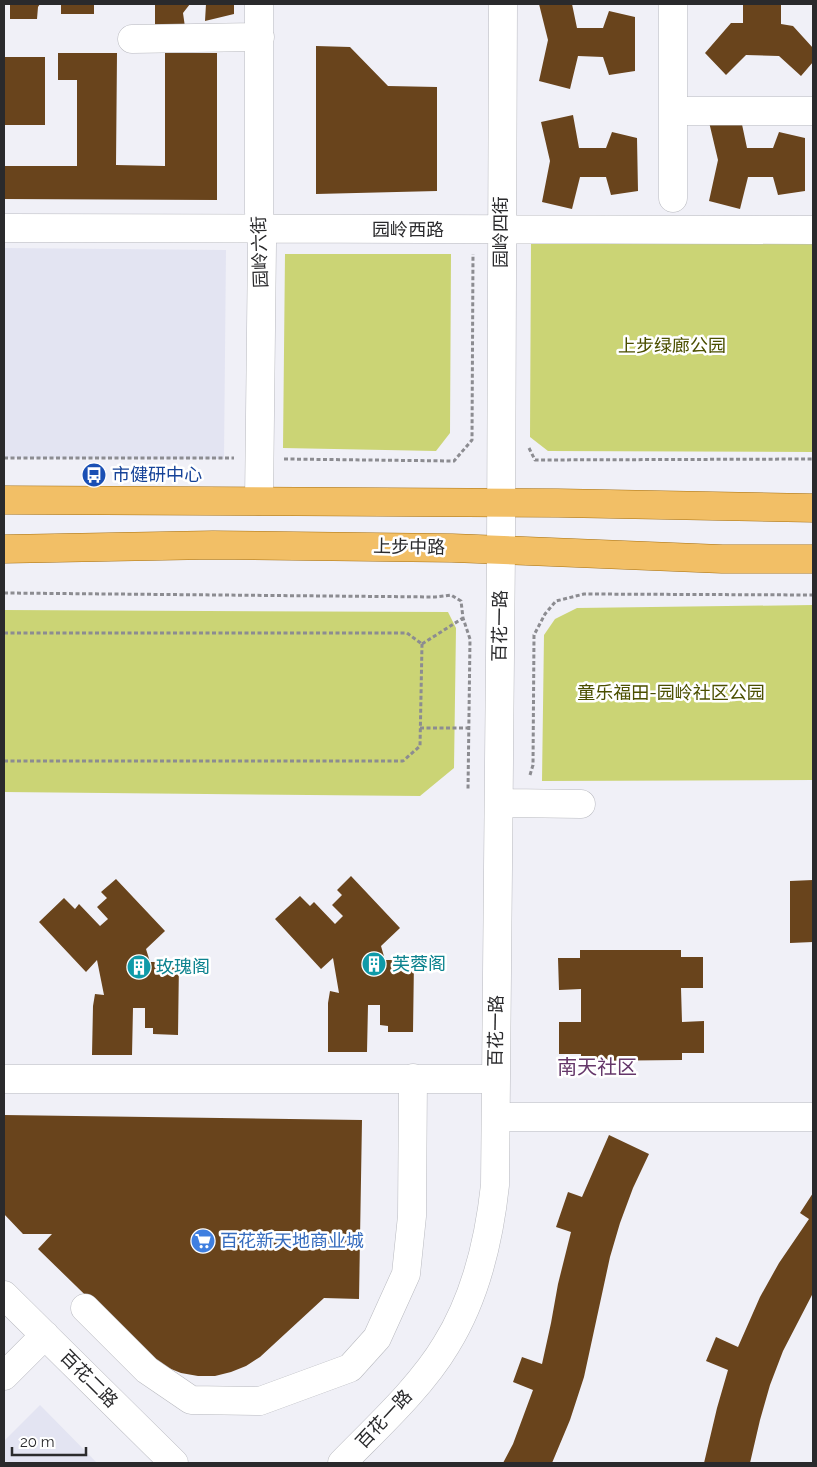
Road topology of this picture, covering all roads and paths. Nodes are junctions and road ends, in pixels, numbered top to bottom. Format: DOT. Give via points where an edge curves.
graph roads {
  1 [pos="259,4"];
  2 [pos="503,4"];
  3 [pos="673,4"];
  4 [pos="260,37"];
  5 [pos="132,39"];
  6 [pos="673,111"];
  7 [pos="813,111"];
  8 [pos="673,198"];
  9 [pos="4,228"];
  10 [pos="261,230"];
  11 [pos="501,230"];
  12 [pos="813,230"];
  13 [pos="473,253"];
  14 [pos="4,458"];
  15 [pos="235,458"];
  16 [pos="278,458"];
  17 [pos="813,459"];
  18 [pos="534,460"];
  19 [pos="4,500"];
  20 [pos="259,501"];
  21 [pos="501,503"];
  22 [pos="813,508"];
  23 [pos="4,549"];
  24 [pos="501,550"];
  25 [pos="813,559"];
  26 [pos="4,593"];
  27 [pos="813,595"];
  28 [pos="463,618"];
  29 [pos="4,633"];
  30 [pos="422,644"];
  31 [pos="420,728"];
  32 [pos="469,728"];
  33 [pos="4,761"];
  34 [pos="530,775"];
  35 [pos="468,790"];
  36 [pos="499,803"];
  37 [pos="581,804"];
  38 [pos="412,1078"];
  39 [pos="496,1078"];
  40 [pos="4,1079"];
  41 [pos="496,1117"];
  42 [pos="813,1117"];
  43 [pos="4,1295"];
  44 [pos="85,1308"];
  45 [pos="44,1335"];
  46 [pos="4,1376"];
  47 [pos="174,1463"];
  48 [pos="342,1463"];
  1 -- 4 [label="street, 园岭六街"];
  2 -- 11 [label="street, 园岭四街"];
  3 -- 6 [label="street"];
  4 -- 5 [label="street"];
  4 -- 10 [label="street, 园岭六街"];
  6 -- 7 [label="street"];
  6 -- 8 [label="street"];
  9 -- 10 [label="street, 园岭西路"];
  10 -- 11 [label="street, 园岭西路"];
  10 -- 20 [label="street, 园岭六街"];
  11 -- 12 [label="street, 园岭西路"];
  11 -- 21 [label="street, 园岭四街"];
  13 -- 16 [label="path" via="472,440 454,461"];
  14 -- 15 [label="path"];
  17 -- 18 [label="path"];
  19 -- 20 [label="main road"];
  20 -- 21 [label="main road"];
  21 -- 22 [label="main road"];
  21 -- 24 [label="street, 百花一路"];
  23 -- 24 [label="main road, 上步中路" via="213,545"];
  24 -- 25 [label="main road, 上步中路" via="722,559"];
  24 -- 36 [label="street, 百花一路"];
  26 -- 28 [label="path" via="451,595 461,601"];
  27 -- 34 [label="path" via="584,594 556,601 534,635 533,765"];
  28 -- 30 [label="path"];
  28 -- 32 [label="path" via="470,639"];
  29 -- 30 [label="path" via="407,633"];
  30 -- 31 [label="path"];
  31 -- 32 [label="path"];
  31 -- 33 [label="path" via="420,746 403,761"];
  32 -- 35 [label="path"];
  36 -- 37 [label="street"];
  36 -- 39 [label="street, 百花一路"];
  38 -- 39 [label="street"];
  38 -- 40 [label="street"];
  38 -- 44 [label="street" via="412,1216 406,1274 377,1338 350,1368 260,1402 191,1400 147,1370"];
  39 -- 41 [label="street, 百花一路"];
  41 -- 42 [label="street"];
  41 -- 48 [label="street, 百花一路" via="491,1218 482,1263 467,1306 446,1346 418,1382"];
  43 -- 45 [label="street, 百花二路"];
  45 -- 46 [label="street"];
  45 -- 47 [label="street, 百花二路"];
}
